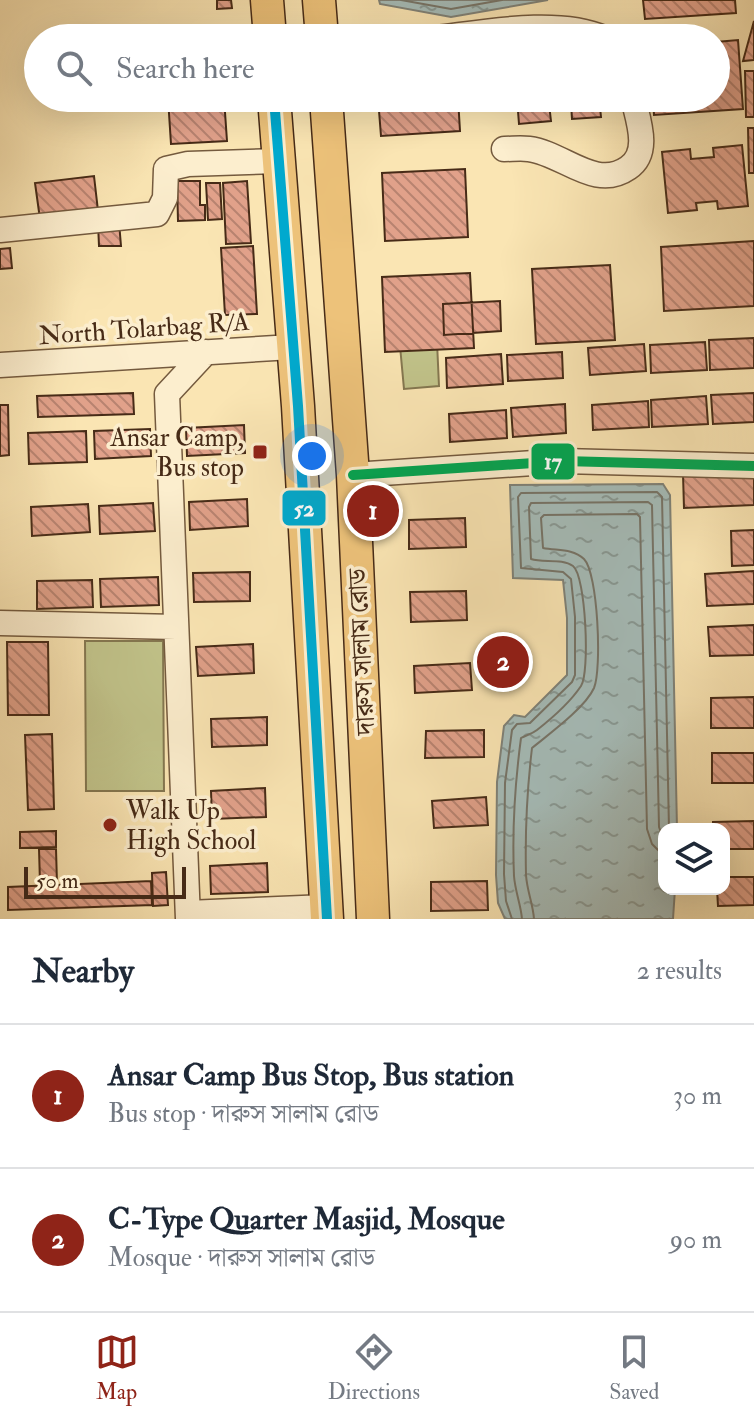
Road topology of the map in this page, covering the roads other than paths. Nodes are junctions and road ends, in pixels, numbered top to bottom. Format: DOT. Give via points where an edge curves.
graph roads {
  1 [pos="267,0"];
  2 [pos="319,0"];
  3 [pos="269,24"];
  4 [pos="321,24"];
  5 [pos="275,112"];
  6 [pos="327,112"];
  7 [pos="636,112"];
  8 [pos="504,149"];
  9 [pos="279,161"];
  10 [pos="0,230"];
  11 [pos="292,347"];
  12 [pos="206,352"];
  13 [pos="0,365"];
  14 [pos="754,466"];
  15 [pos="353,475"];
  16 [pos="0,623"];
  17 [pos="176,627"];
  18 [pos="326,913"];
  19 [pos="188,916"];
  20 [pos="373,919"];
  1 -- 3 [label="main road"];
  2 -- 4 [label="main road"];
  5 -- 9 [label="main road, দারুস সালাম রোড"];
  6 -- 15 [label="main road, দারুস সালাম রোড"];
  7 -- 8 [label="street" via="642,147 633,165 616,176 597,176 531,149"];
  9 -- 10 [label="street" via="166,169 165,198 157,214"];
  9 -- 11 [label="main road, দারুস সালাম রোড"];
  11 -- 12 [label="street, North Tolarbag R/A"];
  11 -- 18 [label="main road, দারুস সালাম রোড"];
  12 -- 13 [label="street, North Tolarbag R/A"];
  12 -- 17 [label="street" via="167,394"];
  14 -- 15 [label="street" via="563,461"];
  15 -- 20 [label="main road, দারুস সালাম রোড"];
  16 -- 17 [label="street"];
  17 -- 19 [label="street"];
  18 -- 19 [label="street"];
}
